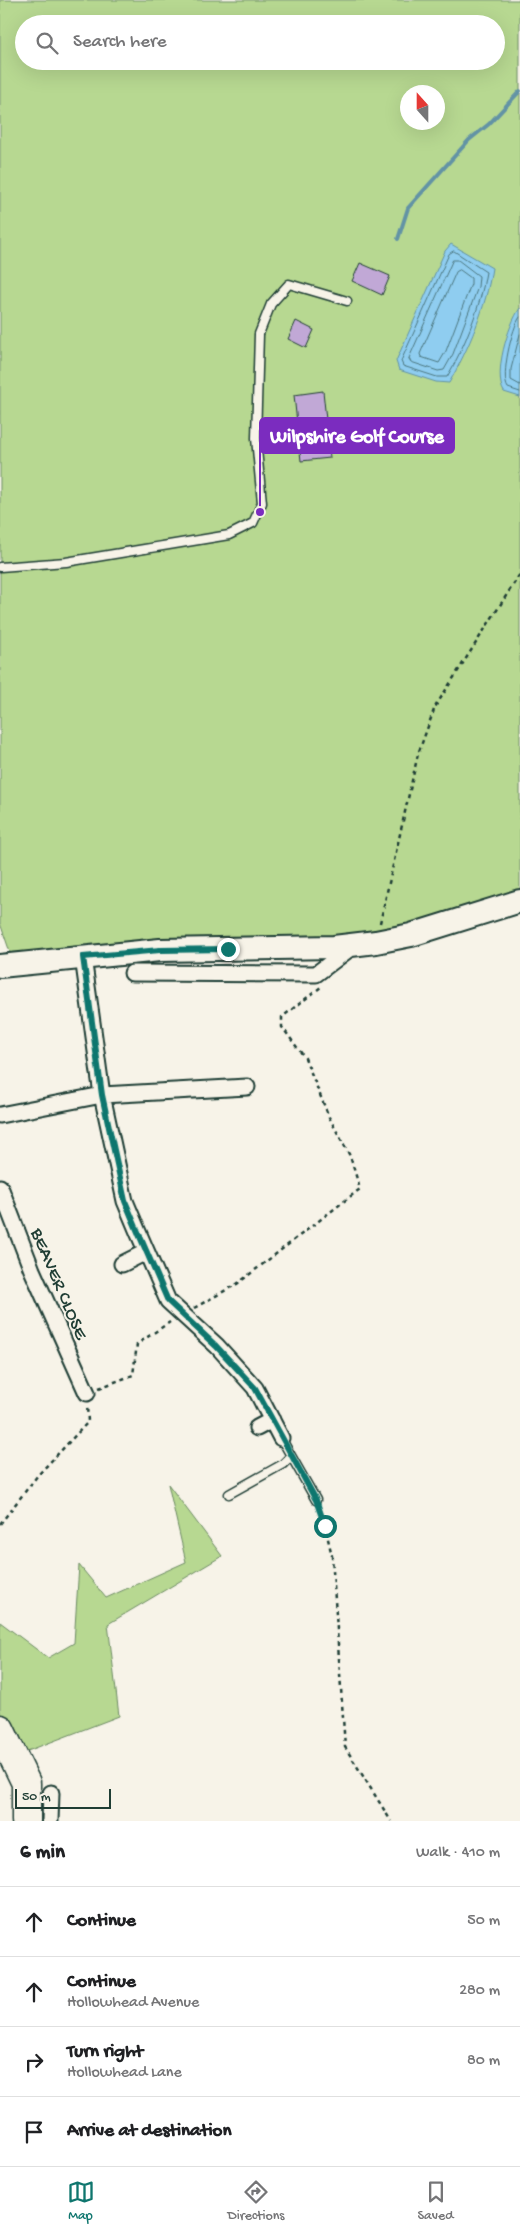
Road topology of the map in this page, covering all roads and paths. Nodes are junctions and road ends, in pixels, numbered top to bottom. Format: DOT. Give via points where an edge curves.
graph roads {
  1 [pos="347,301"];
  2 [pos="0,567"];
  3 [pos="520,574"];
  4 [pos="520,901"];
  5 [pos="366,943"];
  6 [pos="83,957"];
  7 [pos="0,966"];
  8 [pos="132,973"];
  9 [pos="324,985"];
  10 [pos="247,1087"];
  11 [pos="102,1095"];
  12 [pos="0,1115"];
  13 [pos="0,1187"];
  14 [pos="146,1252"];
  15 [pos="122,1264"];
  16 [pos="183,1314"];
  17 [pos="87,1393"];
  18 [pos="272,1420"];
  19 [pos="257,1428"];
  20 [pos="281,1438"];
  21 [pos="291,1456"];
  22 [pos="230,1494"];
  23 [pos="316,1500"];
  24 [pos="0,1524"];
  25 [pos="0,1729"];
  26 [pos="51,1793"];
  27 [pos="26,1821"];
  28 [pos="50,1821"];
  29 [pos="391,1821"];
  1 -- 2 [label="lane" via="289,284 271,304 259,334 256,438 262,503 253,523 229,535 66,562"];
  3 -- 5 [label="path" via="435,707 418,754"];
  4 -- 5 [label="street" via="411,935"];
  5 -- 6 [label="street" via="334,947 160,950"];
  5 -- 8 [label="street" via="316,974"];
  6 -- 7 [label="street"];
  6 -- 11 [label="street"];
  9 -- 16 [label="path" via="282,1017 282,1027 305,1058 329,1117 350,1156 360,1189 237,1284"];
  10 -- 11 [label="street"];
  11 -- 12 [label="street"];
  11 -- 14 [label="street" via="125,1201"];
  13 -- 17 [label="street, BEAVER CLOSE" via="32,1270"];
  14 -- 15 [label="street"];
  14 -- 16 [label="street" via="168,1301"];
  16 -- 17 [label="path" via="137,1344 133,1375"];
  16 -- 18 [label="street" via="255,1388"];
  17 -- 24 [label="path" via="88,1422 38,1474"];
  18 -- 19 [label="street"];
  18 -- 20 [label="street"];
  20 -- 21 [label="lane"];
  21 -- 22 [label="lane" via="283,1464"];
  21 -- 23 [label="lane"];
  23 -- 29 [label="path" via="332,1556 345,1747"];
  25 -- 27 [label="highway" via="26,1783"];
  26 -- 28 [label="street"];
}
